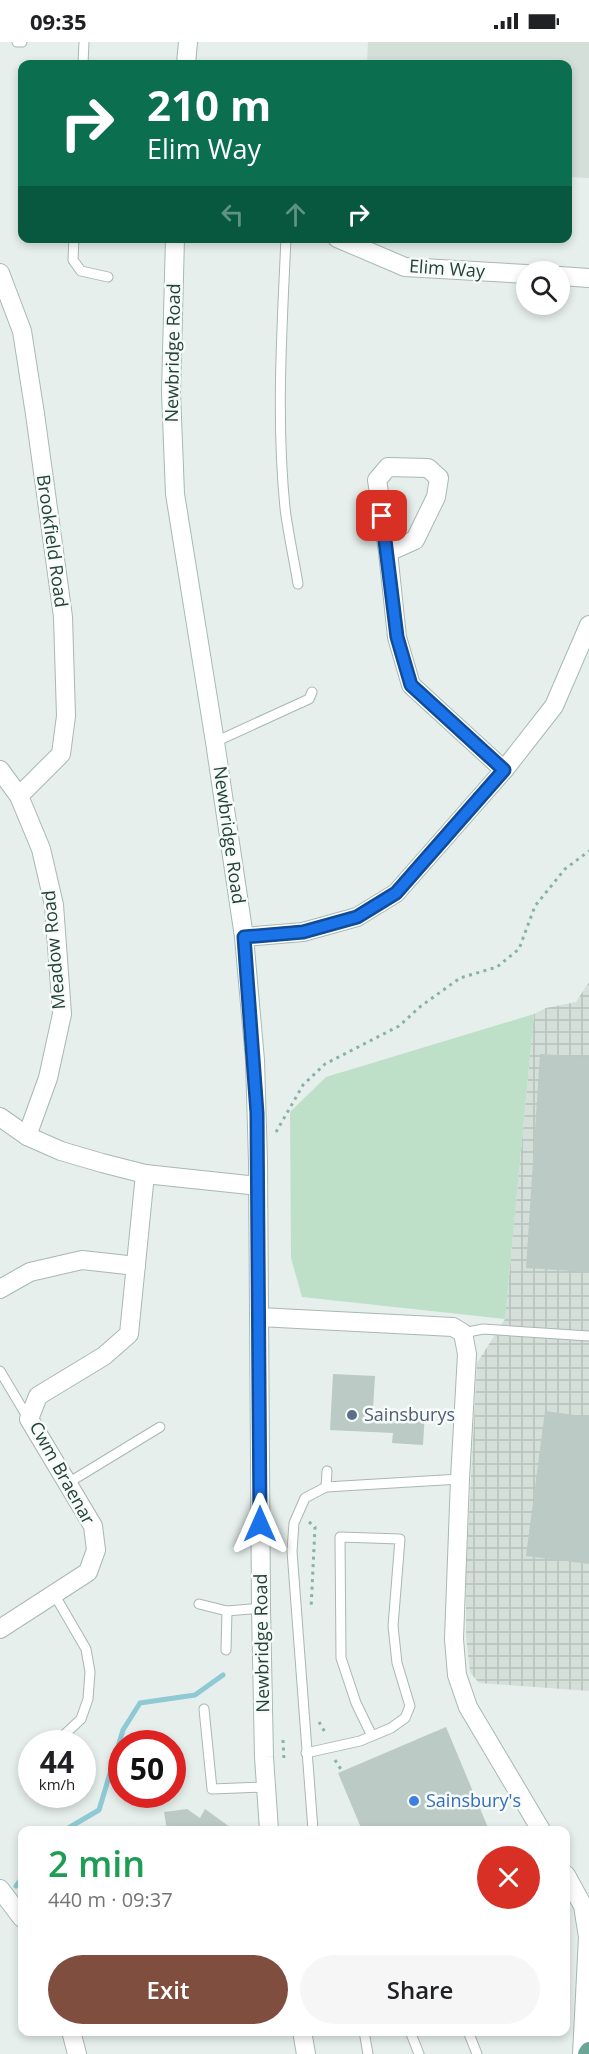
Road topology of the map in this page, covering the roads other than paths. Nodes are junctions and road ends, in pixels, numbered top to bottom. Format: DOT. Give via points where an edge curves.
graph roads {
  1 [pos="17,42"];
  2 [pos="22,42"];
  3 [pos="84,42"];
  4 [pos="188,42"];
  5 [pos="83,60"];
  6 [pos="186,60"];
  7 [pos="74,243"];
  8 [pos="175,243"];
  9 [pos="286,243"];
  10 [pos="349,243"];
  11 [pos="0,273"];
  12 [pos="516,273"];
  13 [pos="108,277"];
  14 [pos="570,277"];
  15 [pos="589,278"];
  16 [pos="388,552"];
  17 [pos="298,584"];
  18 [pos="589,625"];
  19 [pos="312,692"];
  20 [pos="215,742"];
  21 [pos="0,770"];
  22 [pos="504,770"];
  23 [pos="19,796"];
  24 [pos="244,937"];
  25 [pos="0,1117"];
  26 [pos="27,1136"];
  27 [pos="146,1174"];
  28 [pos="258,1186"];
  29 [pos="136,1266"];
  30 [pos="0,1289"];
  31 [pos="259,1317"];
  32 [pos="464,1333"];
  33 [pos="589,1336"];
  34 [pos="0,1371"];
  35 [pos="29,1419"];
  36 [pos="160,1427"];
  37 [pos="327,1471"];
  38 [pos="460,1479"];
  39 [pos="68,1483"];
  40 [pos="326,1487"];
  41 [pos="54,1594"];
  42 [pos="199,1604"];
  43 [pos="261,1608"];
  44 [pos="227,1611"];
  45 [pos="0,1629"];
  46 [pos="226,1650"];
  47 [pos="204,1709"];
  48 [pos="69,1730"];
  49 [pos="372,1736"];
  50 [pos="306,1753"];
  51 [pos="266,1787"];
  52 [pos="269,1826"];
  53 [pos="313,1826"];
  54 [pos="539,1826"];
  55 [pos="570,1882"];
  56 [pos="0,1889"];
  57 [pos="18,1913"];
  58 [pos="72,2036"];
  59 [pos="303,2036"];
  60 [pos="364,2036"];
  61 [pos="412,2036"];
  62 [pos="470,2036"];
  63 [pos="77,2054"];
  64 [pos="306,2054"];
  65 [pos="368,2054"];
  66 [pos="419,2054"];
  67 [pos="477,2054"];
  68 [pos="582,2054"];
  1 -- 2 [label="lane"];
  3 -- 5 [label="lane"];
  4 -- 6 [label="street"];
  7 -- 13 [label="lane" via="73,260 81,271"];
  8 -- 20 [label="street, Newbridge Road" via="171,392 175,494"];
  9 -- 17 [label="lane" via="280,387 283,479"];
  10 -- 12 [label="street, Elim Way" via="405,267"];
  11 -- 23 [label="street, Brookfield Road" via="22,331 63,617 66,705 61,754"];
  14 -- 15 [label="street"];
  16 -- 16 [label="street" via="415,540 432,506 438,478 428,468 388,467 377,480"];
  16 -- 22 [label="street" via="397,637 411,685"];
  18 -- 22 [label="street" via="554,706"];
  19 -- 20 [label="lane" via="309,699"];
  20 -- 24 [label="street, Newbridge Road"];
  21 -- 23 [label="street, Meadow Road"];
  22 -- 24 [label="street" via="396,893 357,917 303,932"];
  23 -- 26 [label="street, Meadow Road" via="41,849 54,905 62,1014 48,1078"];
  24 -- 28 [label="street, Newbridge Road" via="255,1060"];
  25 -- 26 [label="street"];
  26 -- 27 [label="street" via="61,1151"];
  27 -- 28 [label="street"];
  27 -- 29 [label="street, Cwm Braenar"];
  28 -- 31 [label="street, Newbridge Road"];
  29 -- 30 [label="street" via="82,1260 30,1272"];
  29 -- 35 [label="street, Cwm Braenar" via="129,1334 104,1356 38,1396"];
  31 -- 32 [label="street" via="453,1328"];
  31 -- 43 [label="street, Newbridge Road"];
  32 -- 33 [label="lane" via="483,1329"];
  32 -- 38 [label="street" via="467,1354"];
  34 -- 35 [label="lane"];
  35 -- 39 [label="street, Cwm Braenar"];
  36 -- 39 [label="lane"];
  37 -- 40 [label="lane"];
  38 -- 40 [label="lane"];
  38 -- 54 [label="street" via="454,1639 457,1675 468,1707"];
  39 -- 41 [label="street, Cwm Braenar" via="93,1526 96,1550 88,1572"];
  40 -- 50 [label="lane" via="305,1498 294,1522 292,1551"];
  41 -- 45 [label="street, Cwm Braenar"];
  41 -- 48 [label="lane" via="86,1649 90,1672 88,1699 81,1719"];
  42 -- 44 [label="lane"];
  43 -- 44 [label="lane"];
  43 -- 51 [label="street, Newbridge Road"];
  44 -- 46 [label="lane"];
  47 -- 51 [label="lane" via="212,1789"];
  49 -- 49 [label="lane" via="405,1718 410,1706 397,1663 393,1626 400,1539 340,1537 341,1658"];
  49 -- 50 [label="lane"];
  50 -- 53 [label="lane"];
  51 -- 52 [label="street, Newbridge Road"];
  55 -- 68 [label="street" via="583,1906 588,1937"];
  56 -- 57 [label="street"];
  58 -- 63 [label="street"];
  59 -- 64 [label="street"];
  60 -- 65 [label="lane"];
  61 -- 66 [label="lane"];
  62 -- 67 [label="lane"];
}
